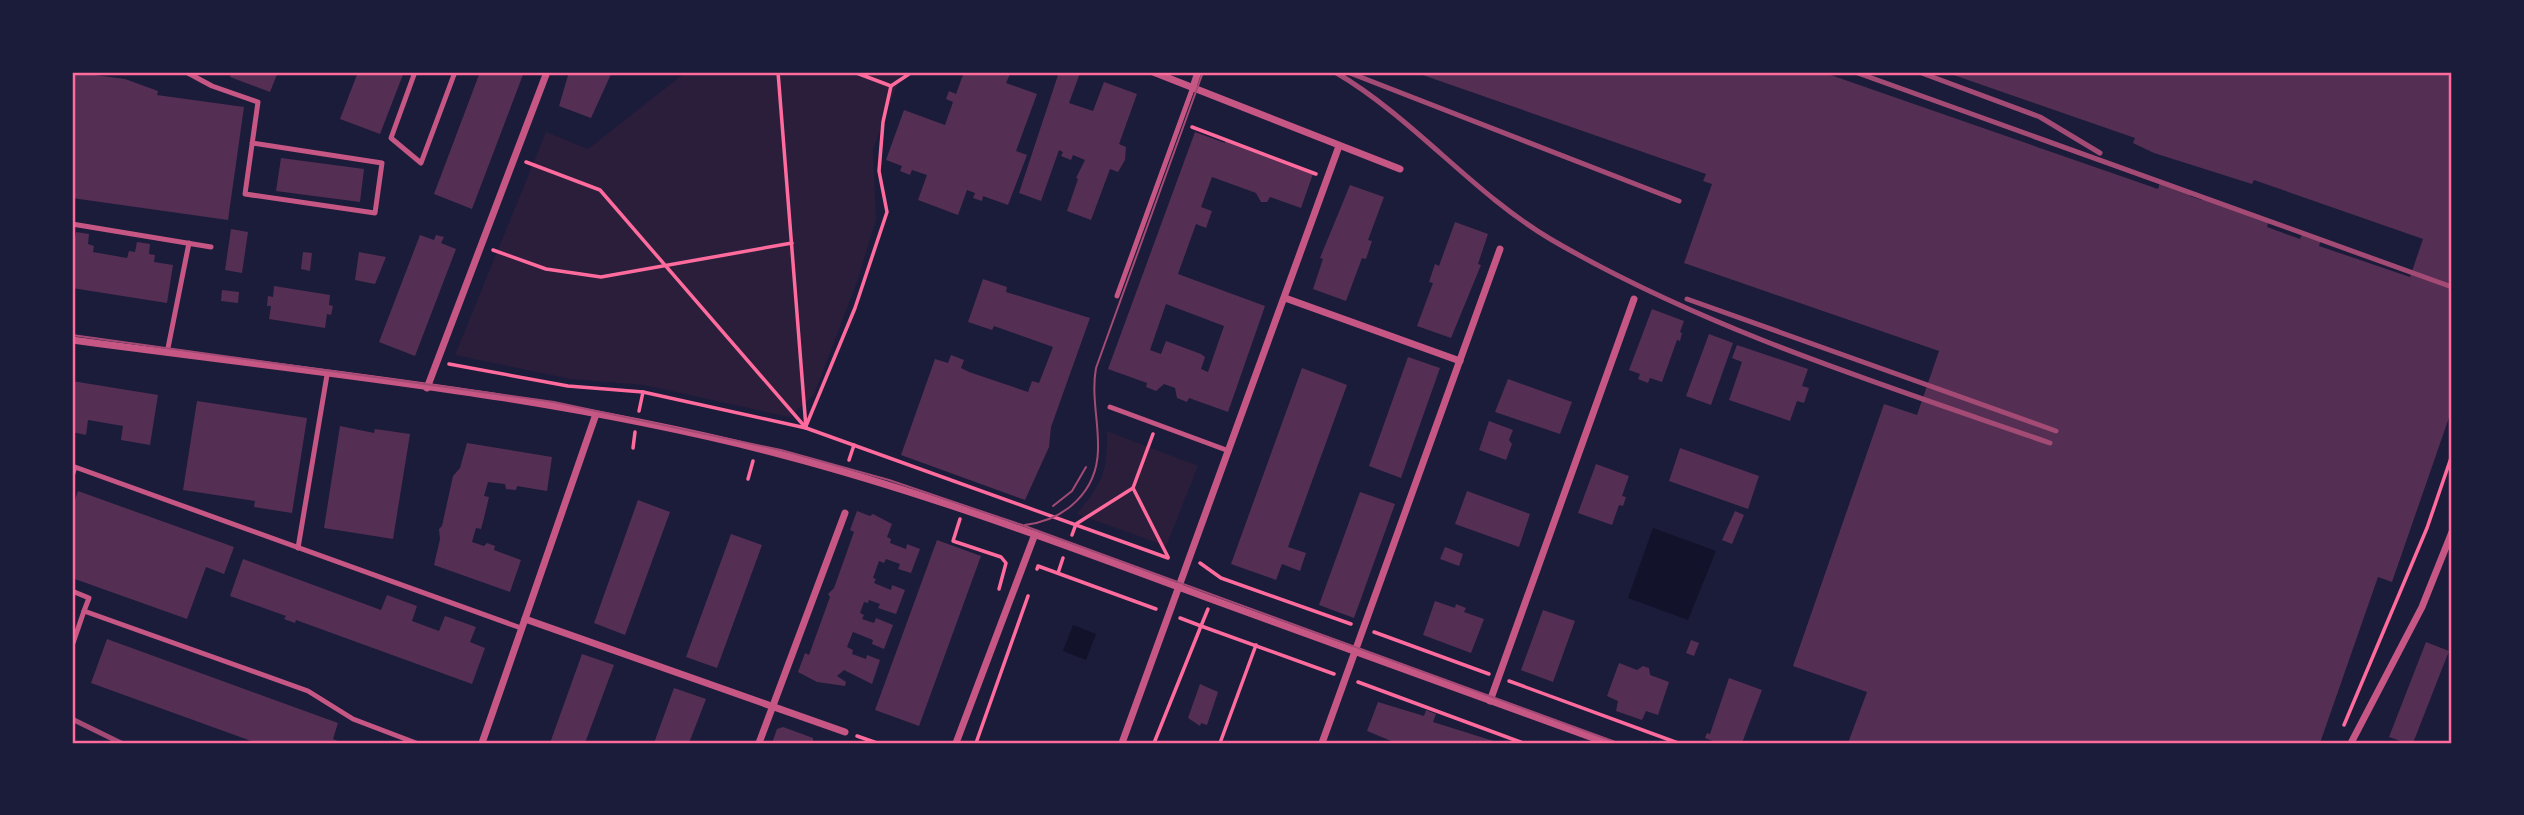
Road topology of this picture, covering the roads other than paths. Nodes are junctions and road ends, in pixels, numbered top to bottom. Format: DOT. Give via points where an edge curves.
graph roads {
  1 [pos="186,72"];
  2 [pos="415,72"];
  3 [pos="455,72"];
  4 [pos="547,72"];
  5 [pos="1153,72"];
  6 [pos="1198,72"];
  7 [pos="1193,87"];
  8 [pos="252,143"];
  9 [pos="1339,146"];
  10 [pos="1400,169"];
  11 [pos="72,224"];
  12 [pos="189,243"];
  13 [pos="211,247"];
  14 [pos="1500,250"];
  15 [pos="1117,296"];
  16 [pos="1285,298"];
  17 [pos="1634,299"];
  18 [pos="72,340"];
  19 [pos="167,353"];
  20 [pos="1460,361"];
  21 [pos="327,375"];
  22 [pos="426,388"];
  23 [pos="1110,407"];
  24 [pos="596,414"];
  25 [pos="1229,451"];
  26 [pos="72,476"];
  27 [pos="845,513"];
  28 [pos="2452,532"];
  29 [pos="1035,534"];
  30 [pos="298,548"];
  31 [pos="1179,587"];
  32 [pos="72,591"];
  33 [pos="84,611"];
  34 [pos="525,619"];
  35 [pos="521,628"];
  36 [pos="72,646"];
  37 [pos="1356,652"];
  38 [pos="1490,701"];
  39 [pos="772,706"];
  40 [pos="845,732"];
  41 [pos="416,743"];
  42 [pos="482,743"];
  43 [pos="759,743"];
  44 [pos="956,743"];
  45 [pos="1122,743"];
  46 [pos="1322,743"];
  47 [pos="1607,743"];
  48 [pos="2351,743"];
  1 -- 8 [label="lane" via="258,102"];
  2 -- 3 [label="lane" via="391,138 421,163"];
  4 -- 22 [label="street"];
  5 -- 7 [label="street"];
  6 -- 7 [label="street"];
  7 -- 9 [label="street"];
  7 -- 15 [label="lane"];
  8 -- 8 [label="lane" via="245,194 375,213 382,163"];
  9 -- 10 [label="street"];
  9 -- 16 [label="street"];
  11 -- 12 [label="lane"];
  12 -- 13 [label="lane"];
  12 -- 19 [label="lane"];
  14 -- 20 [label="street"];
  16 -- 20 [label="street"];
  16 -- 25 [label="street"];
  17 -- 38 [label="street"];
  18 -- 19 [label="street"];
  19 -- 21 [label="street"];
  20 -- 37 [label="street"];
  21 -- 22 [label="street"];
  21 -- 30 [label="lane"];
  22 -- 24 [label="street"];
  23 -- 25 [label="lane"];
  24 -- 29 [label="street" via="780,454"];
  24 -- 34 [label="street"];
  25 -- 31 [label="street"];
  26 -- 30 [label="lane" via="75,467"];
  27 -- 39 [label="street"];
  28 -- 48 [label="street" via="2422,607"];
  29 -- 31 [label="street"];
  29 -- 44 [label="street"];
  30 -- 35 [label="lane"];
  31 -- 37 [label="street"];
  31 -- 45 [label="street"];
  32 -- 33 [label="lane" via="89,598"];
  33 -- 36 [label="lane"];
  33 -- 41 [label="lane" via="307,691 353,719"];
  34 -- 35 [label="street"];
  34 -- 39 [label="street"];
  35 -- 42 [label="street"];
  37 -- 38 [label="street"];
  37 -- 46 [label="street"];
  38 -- 47 [label="street"];
  39 -- 40 [label="street"];
  39 -- 43 [label="street"];
}
